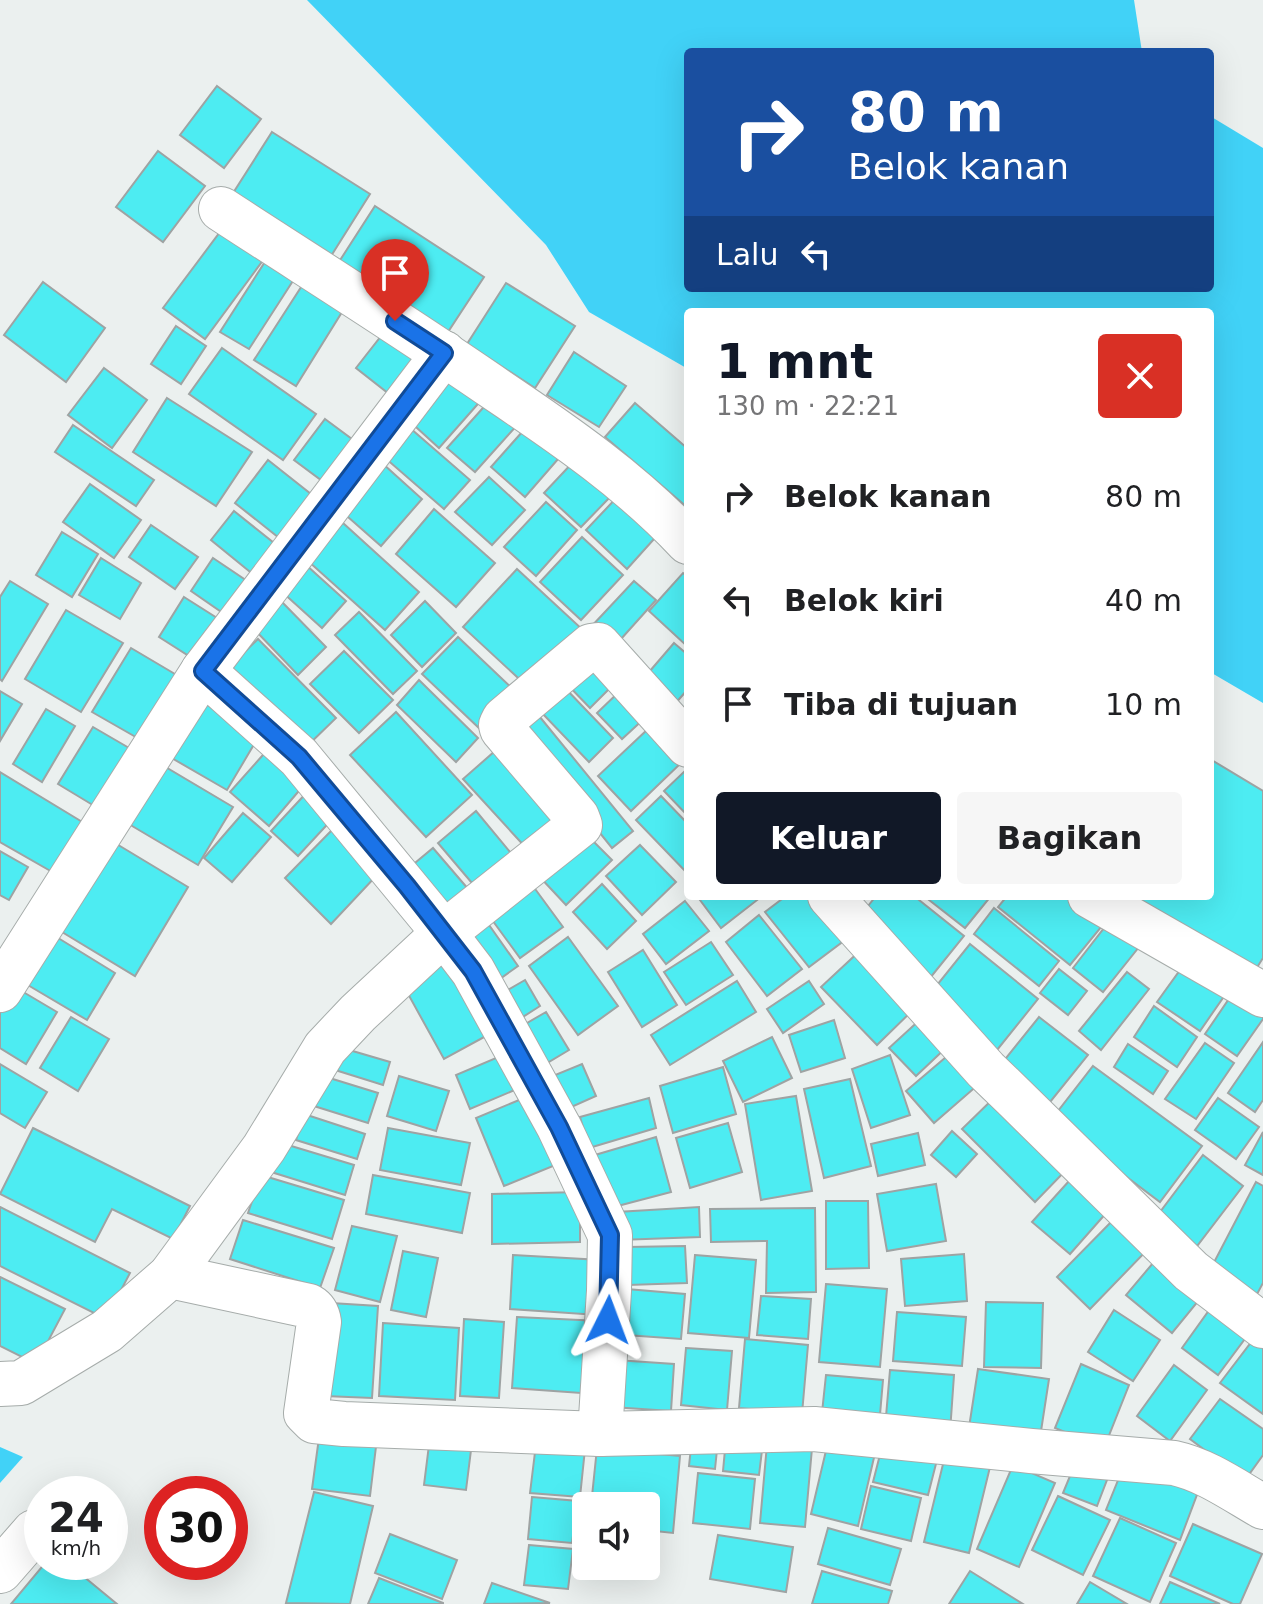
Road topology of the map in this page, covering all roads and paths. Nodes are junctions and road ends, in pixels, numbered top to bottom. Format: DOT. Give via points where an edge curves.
graph roads {
  1 [pos="221,209"];
  2 [pos="444,353"];
  3 [pos="684,538"];
  4 [pos="203,671"];
  5 [pos="684,741"];
  6 [pos="834,900"];
  7 [pos="1097,900"];
  8 [pos="444,933"];
  9 [pos="0,990"];
  10 [pos="1263,995"];
  11 [pos="170,1276"];
  12 [pos="1263,1326"];
  13 [pos="0,1384"];
  14 [pos="600,1434"];
  15 [pos="1263,1507"];
  16 [pos="24,1543"];
  17 [pos="0,1571"];
  1 -- 2 [label="street"];
  2 -- 3 [label="street" via="630,486"];
  2 -- 4 [label="street"];
  4 -- 8 [label="street" via="299,757"];
  4 -- 9 [label="street"];
  5 -- 8 [label="street" via="598,645 591,646 501,725 580,825"];
  6 -- 12 [label="street" via="986,1070 1191,1271"];
  7 -- 10 [label="street"];
  8 -- 11 [label="street" via="325,1048 264,1148"];
  8 -- 14 [label="street" via="473,971 552,1114 610,1235"];
  11 -- 13 [label="street" via="107,1331 21,1383"];
  11 -- 14 [label="street" via="314,1309 319,1322 306,1413 314,1421"];
  14 -- 15 [label="street" via="814,1429 1174,1463"];
  16 -- 17 [label="street"];
}
